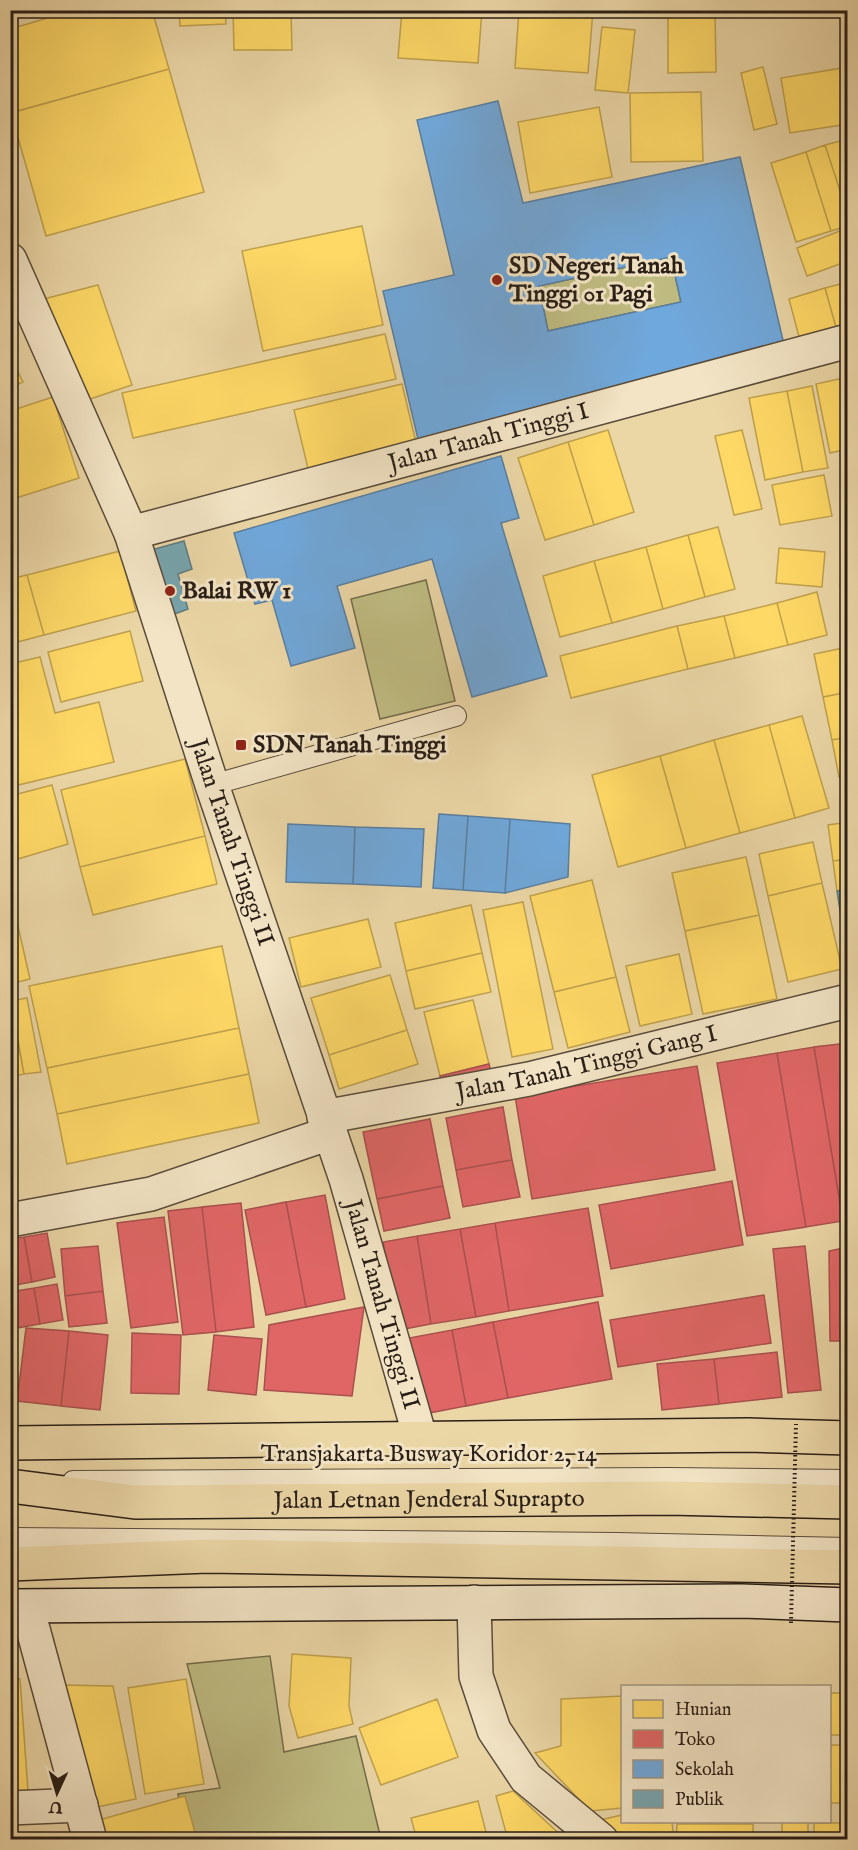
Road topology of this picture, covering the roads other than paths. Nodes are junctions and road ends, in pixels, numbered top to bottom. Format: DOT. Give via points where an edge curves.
graph roads {
  1 [pos="10,260"];
  2 [pos="848,341"];
  3 [pos="131,533"];
  4 [pos="456,716"];
  5 [pos="212,785"];
  6 [pos="848,1001"];
  7 [pos="327,1125"];
  8 [pos="10,1220"];
  9 [pos="420,1437"];
  10 [pos="848,1438"];
  11 [pos="10,1443"];
  12 [pos="848,1480"];
  13 [pos="10,1481"];
  14 [pos="10,1486"];
  15 [pos="848,1502"];
  16 [pos="10,1538"];
  17 [pos="848,1548"];
  18 [pos="10,1564"];
  19 [pos="848,1567"];
  20 [pos="474,1602"];
  21 [pos="848,1605"];
  22 [pos="19,1606"];
  23 [pos="81,1805"];
  24 [pos="10,1808"];
  25 [pos="90,1839"];
  26 [pos="601,1839"];
  1 -- 3 [label="street, Jalan Tanah Tinggi II"];
  2 -- 3 [label="street, Jalan Tanah Tinggi I"];
  3 -- 5 [label="street, Jalan Tanah Tinggi II"];
  4 -- 5 [label="lane"];
  5 -- 7 [label="street, Jalan Tanah Tinggi II"];
  6 -- 7 [label="street, Jalan Tanah Tinggi Gang I"];
  7 -- 8 [label="street, Jalan Tanah Tinggi Gang I" via="151,1194"];
  7 -- 9 [label="street, Jalan Tanah Tinggi II"];
  9 -- 10 [label="main road"];
  9 -- 11 [label="main road"];
  12 -- 13 [label="lane, Transjakarta Busway Koridor 2, 14"];
  14 -- 15 [label="main road, Jalan Letnan Jenderal Suprapto" via="135,1502 657,1498"];
  16 -- 17 [label="lane"];
  18 -- 19 [label="main road" via="207,1556"];
  20 -- 21 [label="street" via="741,1601"];
  20 -- 22 [label="street"];
  20 -- 26 [label="street" via="476,1676 494,1730 526,1778"];
  22 -- 23 [label="street"];
  23 -- 24 [label="street"];
  23 -- 25 [label="street"];
}
